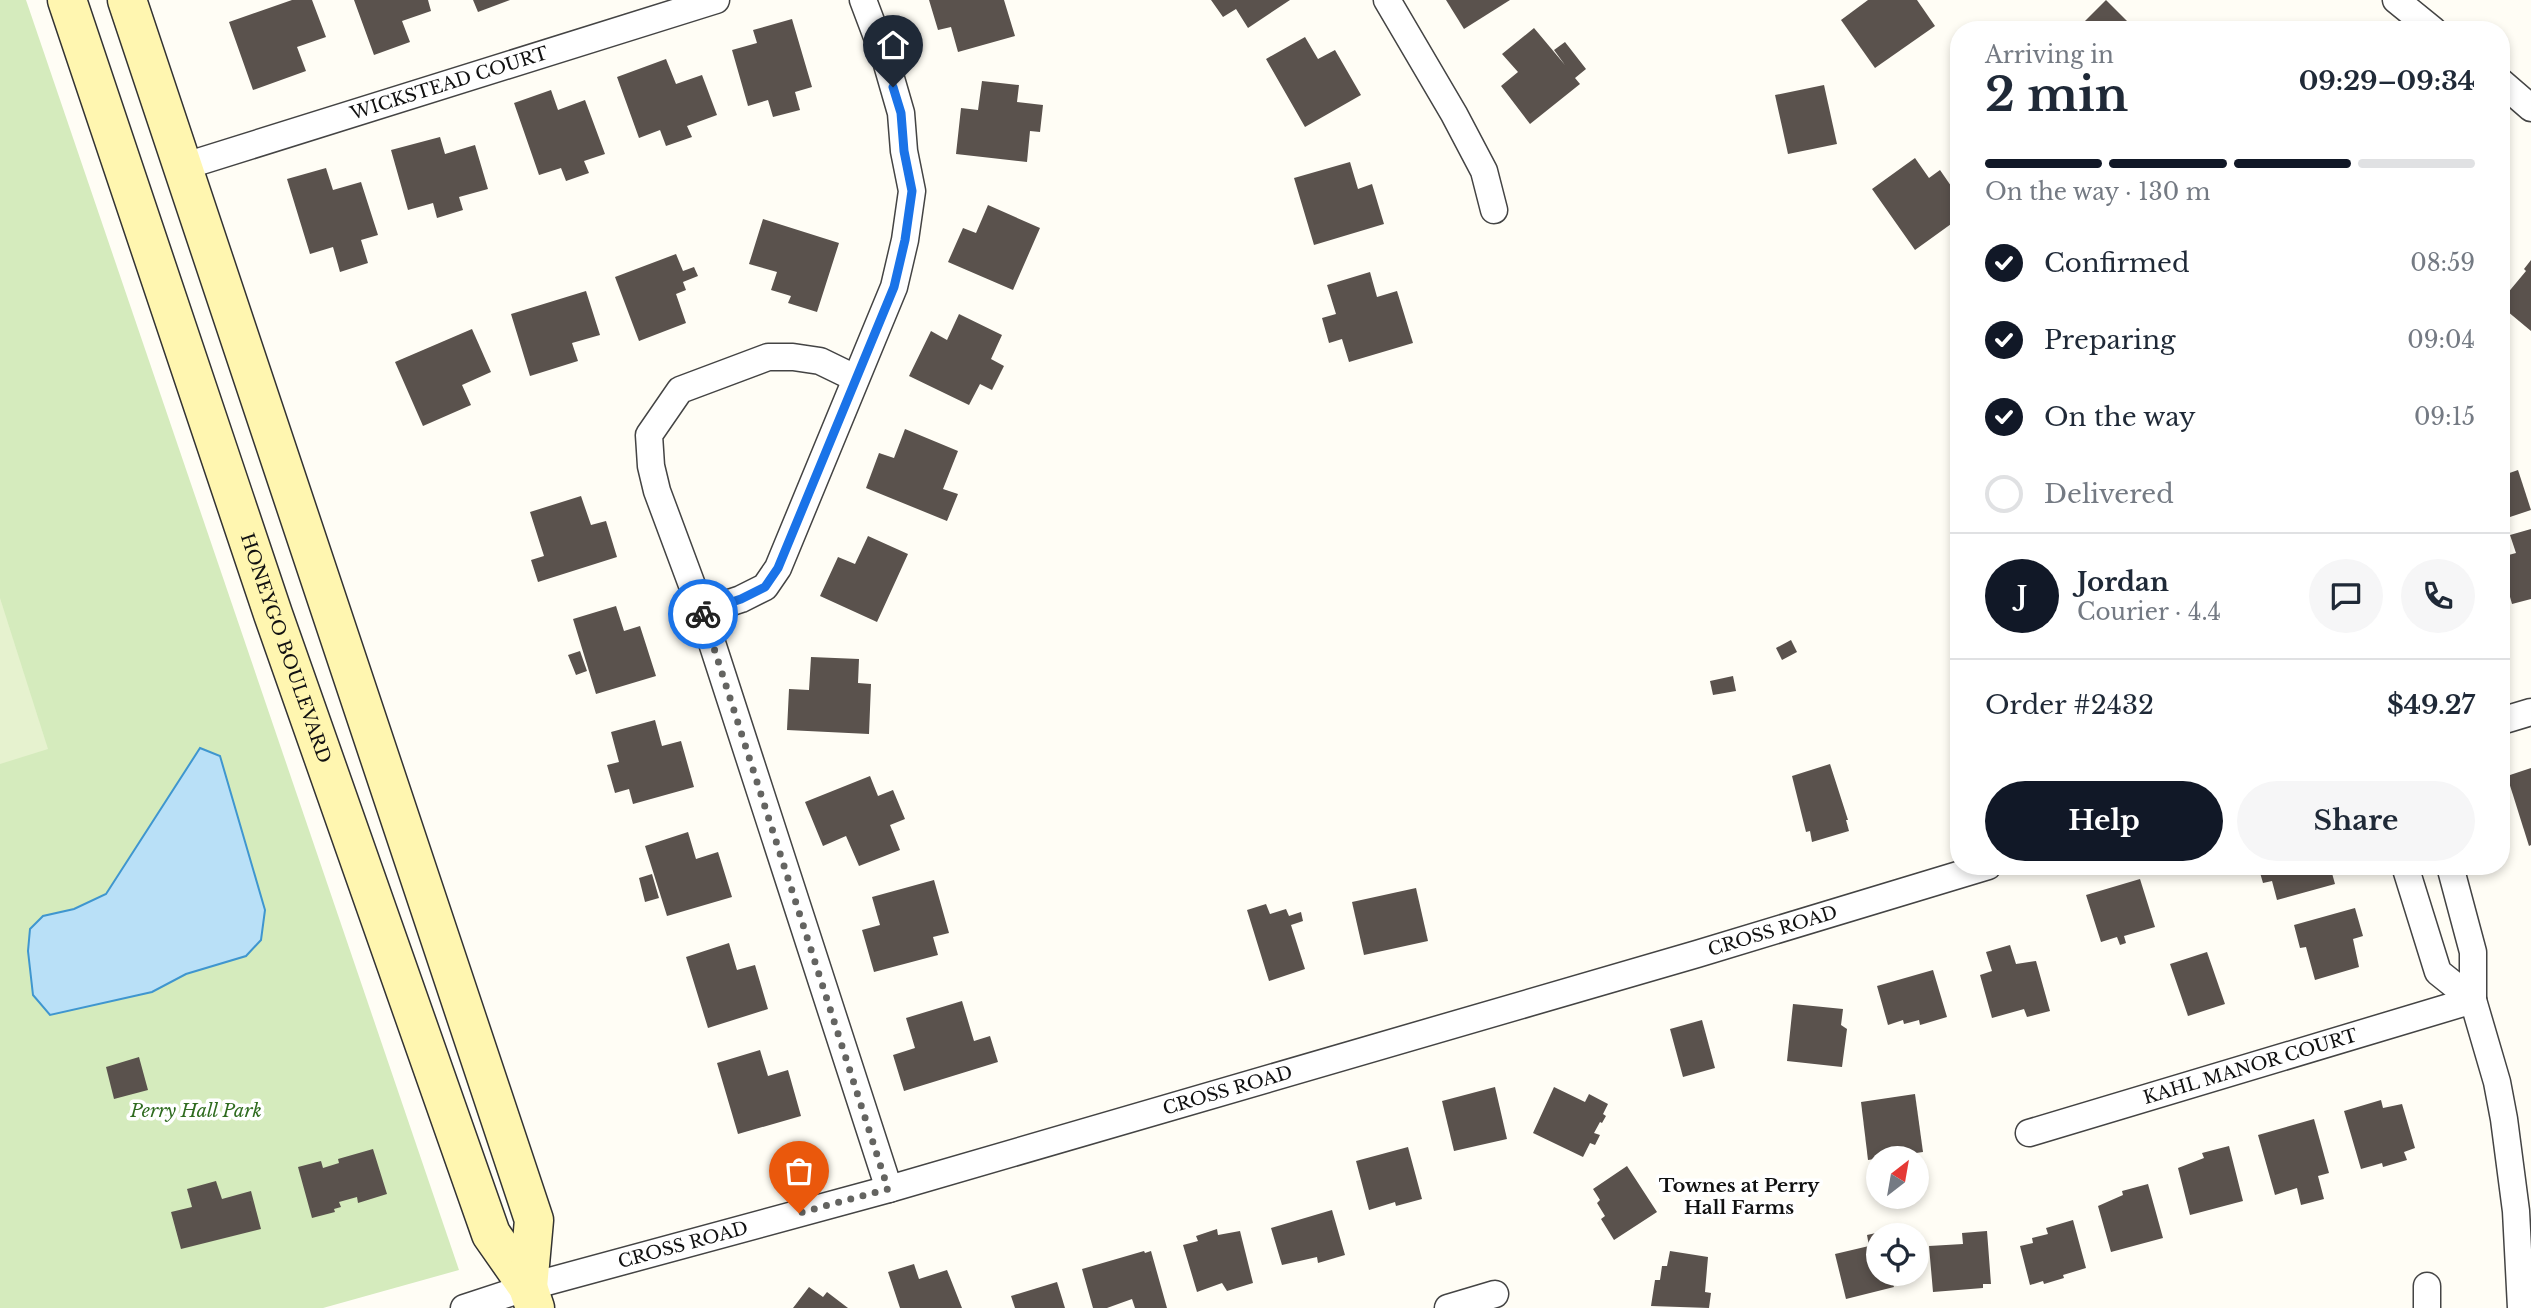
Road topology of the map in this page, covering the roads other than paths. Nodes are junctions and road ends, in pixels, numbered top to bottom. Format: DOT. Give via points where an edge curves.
graph roads {
  1 [pos="67,0"];
  2 [pos="127,0"];
  3 [pos="716,0"];
  4 [pos="863,0"];
  5 [pos="1387,0"];
  6 [pos="2510,90"];
  7 [pos="2531,108"];
  8 [pos="182,167"];
  9 [pos="1494,210"];
  10 [pos="855,378"];
  11 [pos="702,612"];
  12 [pos="2531,712"];
  13 [pos="2510,718"];
  14 [pos="1958,875"];
  15 [pos="2408,875"];
  16 [pos="2452,875"];
  17 [pos="2473,1000"];
  18 [pos="2029,1133"];
  19 [pos="888,1189"];
  20 [pos="2524,1211"];
  21 [pos="1495,1294"];
  22 [pos="531,1297"];
  23 [pos="464,1308"];
  24 [pos="1448,1308"];
  25 [pos="2521,1308"];
  1 -- 22 [label="main road, HONEYGO BOULEVARD" via="273,614 491,1234"];
  2 -- 8 [label="main road"];
  3 -- 8 [label="street, WICKSTEAD COURT"];
  4 -- 10 [label="street" via="901,113 912,191 894,287"];
  5 -- 9 [label="street" via="1484,171"];
  6 -- 7 [label="street"];
  8 -- 22 [label="main road" via="534,1220"];
  10 -- 11 [label="street" via="778,568 765,587"];
  10 -- 11 [label="street" via="820,361 768,358 680,390 659,418 649,435 651,467"];
  11 -- 19 [label="street"];
  12 -- 13 [label="street"];
  14 -- 19 [label="street, CROSS ROAD"];
  15 -- 17 [label="street" via="2438,972"];
  16 -- 17 [label="street" via="2473,952"];
  17 -- 18 [label="street, KAHL MANOR COURT"];
  17 -- 20 [label="street" via="2497,1082"];
  19 -- 22 [label="street, CROSS ROAD"];
  20 -- 25 [label="street"];
  21 -- 24 [label="street"];
  22 -- 23 [label="street, CROSS ROAD"];
}
